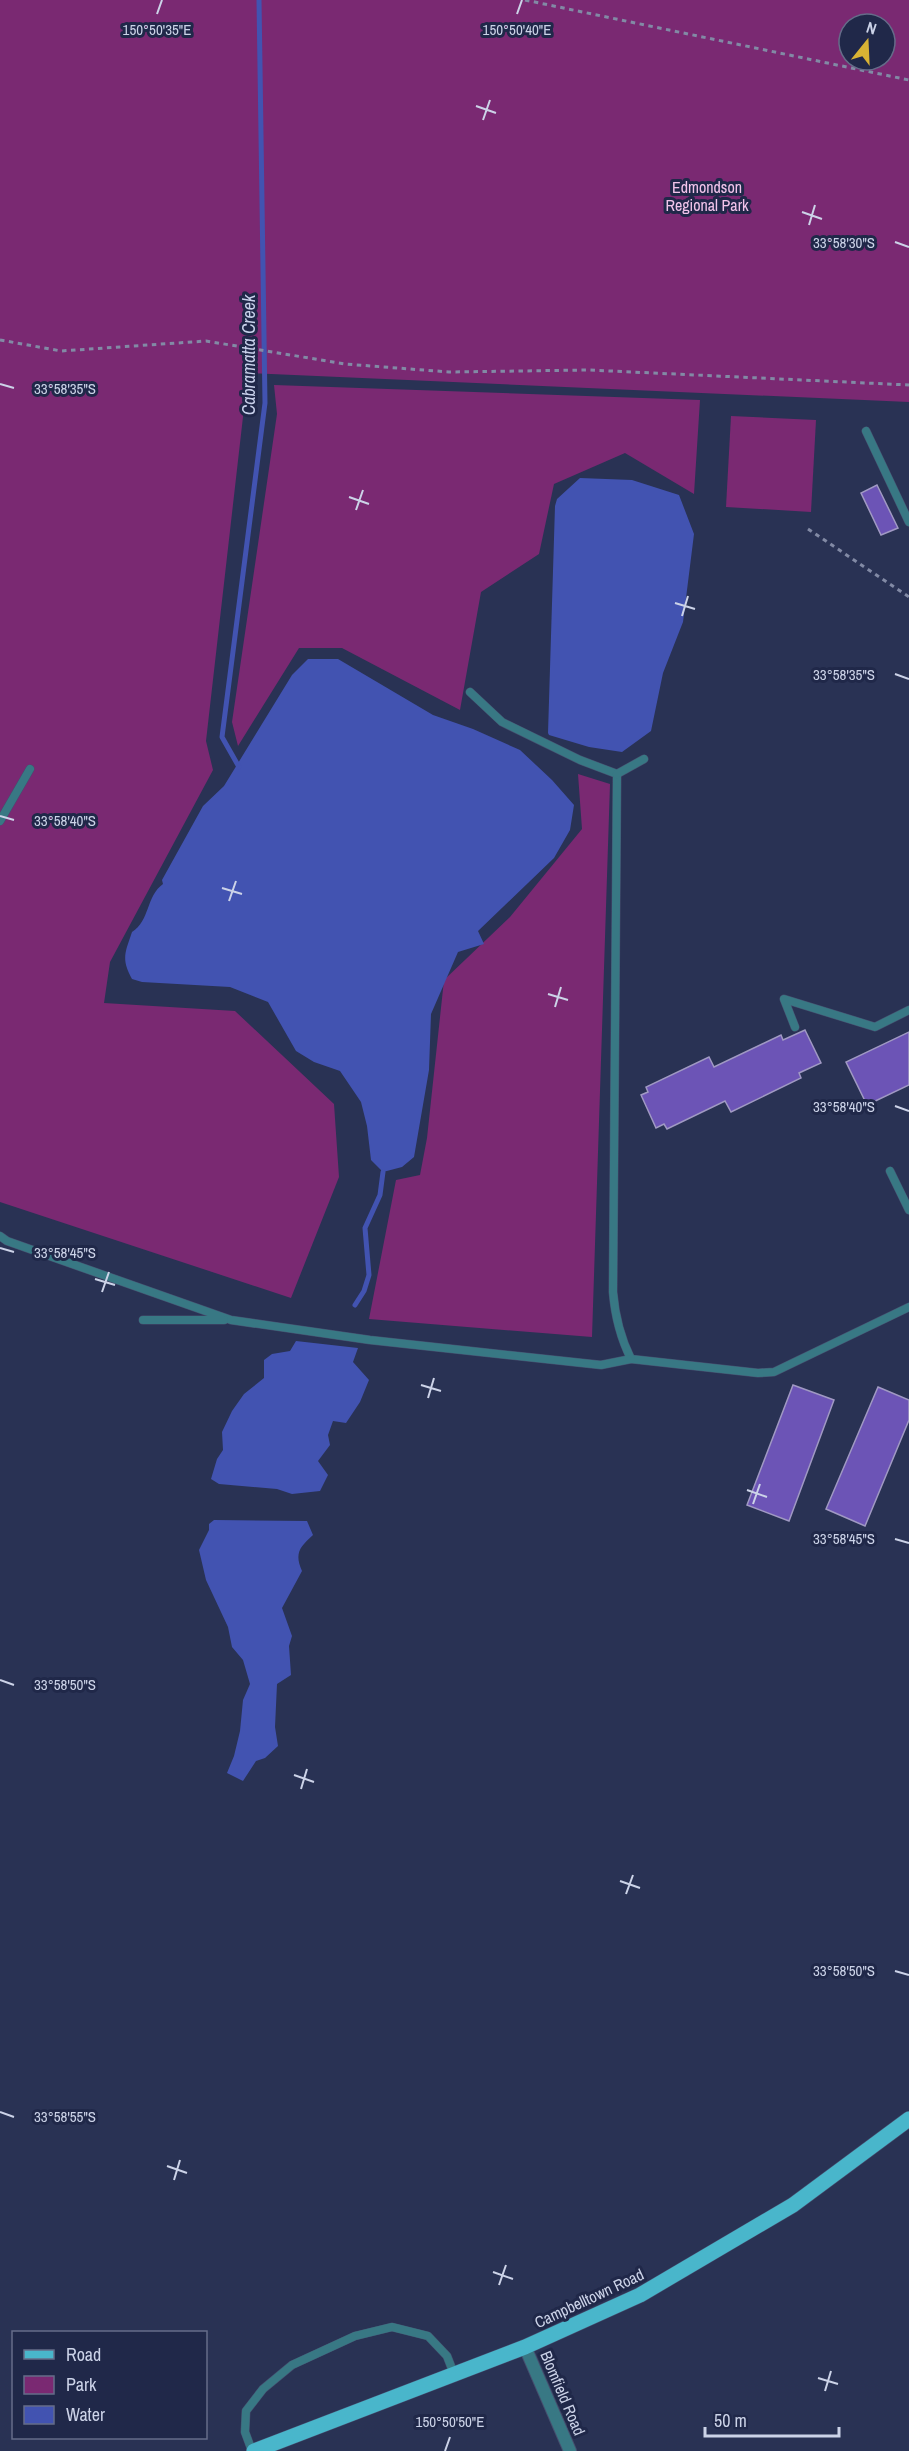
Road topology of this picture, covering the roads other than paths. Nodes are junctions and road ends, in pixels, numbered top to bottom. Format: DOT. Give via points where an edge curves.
graph roads {
  1 [pos="866,431"];
  2 [pos="907,511"];
  3 [pos="909,522"];
  4 [pos="470,692"];
  5 [pos="644,759"];
  6 [pos="30,769"];
  7 [pos="617,774"];
  8 [pos="0,821"];
  9 [pos="909,1010"];
  10 [pos="795,1027"];
  11 [pos="890,1171"];
  12 [pos="909,1210"];
  13 [pos="0,1236"];
  14 [pos="909,1307"];
  15 [pos="143,1320"];
  16 [pos="231,1320"];
  17 [pos="631,1359"];
  18 [pos="909,2119"];
  19 [pos="525,2347"];
  20 [pos="454,2374"];
  21 [pos="253,2451"];
  22 [pos="570,2451"];
  1 -- 2 [label="lane"];
  2 -- 3 [label="lane"];
  4 -- 7 [label="lane" via="502,722"];
  5 -- 7 [label="lane"];
  6 -- 8 [label="lane"];
  7 -- 17 [label="lane" via="613,1292 622,1339"];
  9 -- 10 [label="lane" via="875,1027 784,999"];
  11 -- 12 [label="lane"];
  13 -- 16 [label="lane"];
  14 -- 17 [label="lane" via="774,1371 758,1373"];
  15 -- 16 [label="lane"];
  16 -- 17 [label="lane" via="370,1340 601,1365"];
  18 -- 19 [label="main road, Campbelltown Road" via="794,2205 718,2251 640,2295"];
  19 -- 20 [label="main road, Campbelltown Road"];
  19 -- 22 [label="street, Blomfield Road"];
  20 -- 21 [label="main road, Campbelltown Road"];
  20 -- 21 [label="lane" via="447,2356 428,2336 392,2327 355,2336 292,2365 263,2389 246,2410 245,2433"];
}
